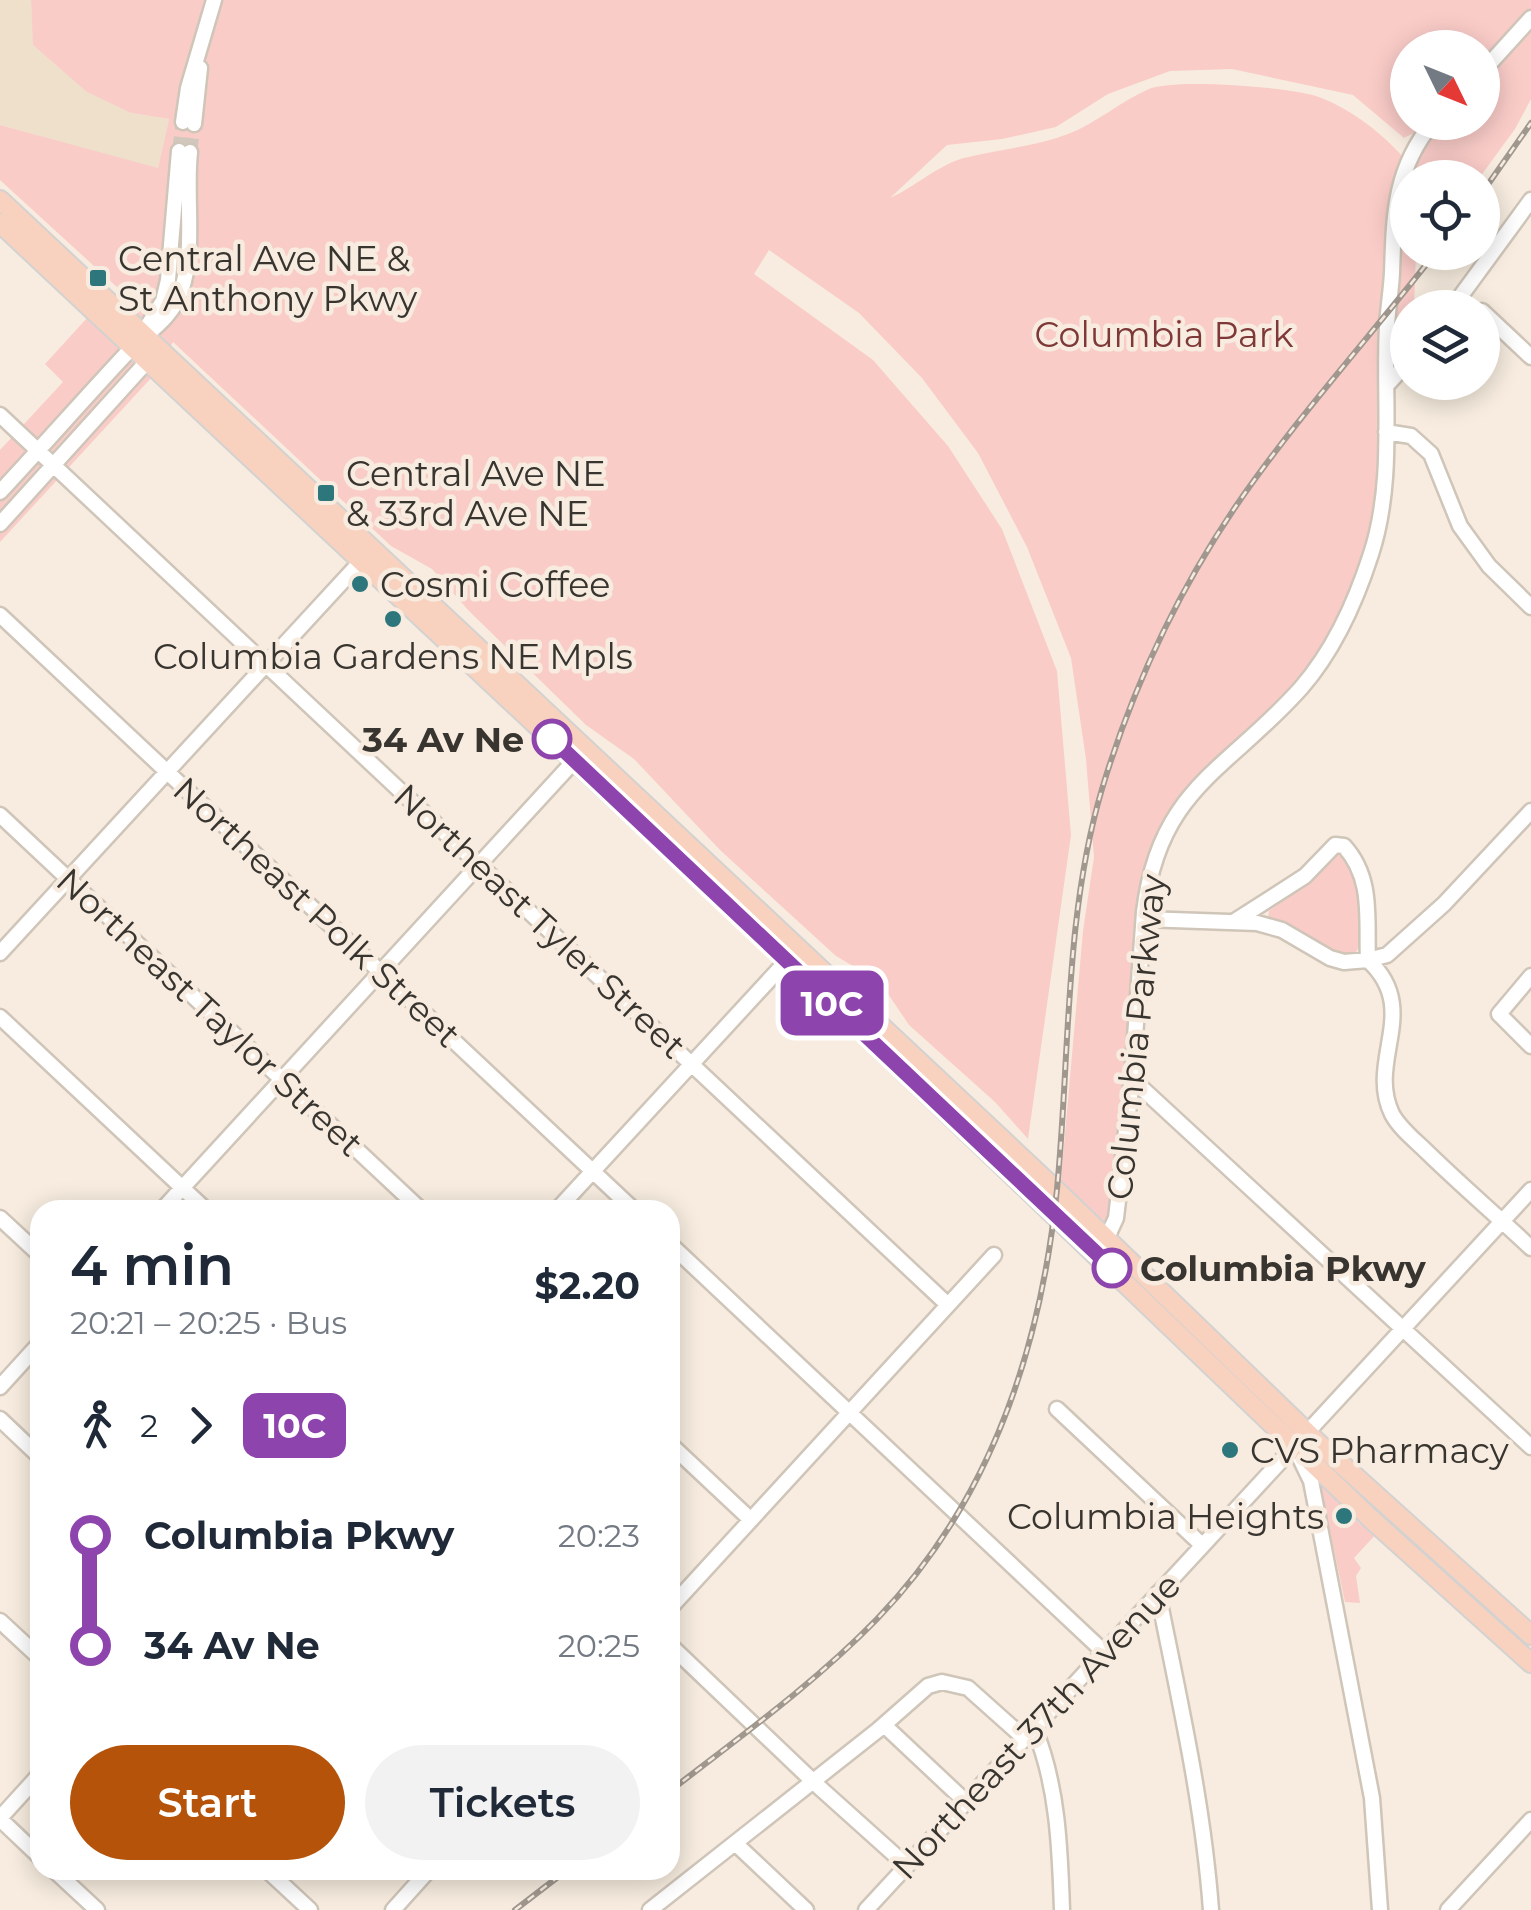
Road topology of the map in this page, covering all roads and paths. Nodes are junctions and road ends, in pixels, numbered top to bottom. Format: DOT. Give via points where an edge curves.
graph roads {
  1 [pos="214,0"];
  2 [pos="1531,18"];
  3 [pos="1500,52"];
  4 [pos="189,123"];
  5 [pos="1419,140"];
  6 [pos="185,151"];
  7 [pos="0,200"];
  8 [pos="1531,200"];
  9 [pos="0,223"];
  10 [pos="1465,290"];
  11 [pos="1500,327"];
  12 [pos="146,345"];
  13 [pos="1531,356"];
  14 [pos="1390,383"];
  15 [pos="1388,385"];
  16 [pos="0,414"];
  17 [pos="1386,432"];
  18 [pos="39,450"];
  19 [pos="54,464"];
  20 [pos="0,492"];
  21 [pos="0,524"];
  22 [pos="368,554"];
  23 [pos="1531,606"];
  24 [pos="0,615"];
  25 [pos="267,663"];
  26 [pos="575,760"];
  27 [pos="167,771"];
  28 [pos="0,815"];
  29 [pos="1529,818"];
  30 [pos="480,864"];
  31 [pos="68,879"];
  32 [pos="1144,919"];
  33 [pos="1236,921"];
  34 [pos="0,954"];
  35 [pos="793,954"];
  36 [pos="1368,960"];
  37 [pos="380,971"];
  38 [pos="1531,976"];
  39 [pos="0,1017"];
  40 [pos="1531,1046"];
  41 [pos="692,1064"];
  42 [pos="282,1079"];
  43 [pos="1132,1079"];
  44 [pos="593,1172"];
  45 [pos="182,1188"];
  46 [pos="1531,1190"];
  47 [pos="171,1200"];
  48 [pos="195,1200"];
  49 [pos="409,1200"];
  50 [pos="567,1200"];
  51 [pos="623,1200"];
  52 [pos="0,1218"];
  53 [pos="1500,1223"];
  54 [pos="30,1246"];
  55 [pos="1102,1246"];
  56 [pos="1531,1248"];
  57 [pos="680,1253"];
  58 [pos="994,1255"];
  59 [pos="948,1306"];
  60 [pos="1400,1330"];
  61 [pos="30,1354"];
  62 [pos="0,1387"];
  63 [pos="1056,1409"];
  64 [pos="848,1412"];
  65 [pos="0,1420"];
  66 [pos="1300,1438"];
  67 [pos="1531,1447"];
  68 [pos="30,1448"];
  69 [pos="680,1453"];
  70 [pos="1370,1518"];
  71 [pos="751,1520"];
  72 [pos="1202,1545"];
  73 [pos="1436,1551"];
  74 [pos="1418,1562"];
  75 [pos="1480,1590"];
  76 [pos="1158,1593"];
  77 [pos="680,1597"];
  78 [pos="0,1621"];
  79 [pos="1531,1635"];
  80 [pos="30,1649"];
  81 [pos="1104,1652"];
  82 [pos="680,1654"];
  83 [pos="1531,1663"];
  84 [pos="884,1725"];
  85 [pos="1029,1734"];
  86 [pos="813,1781"];
  87 [pos="30,1785"];
  88 [pos="966,1802"];
  89 [pos="0,1818"];
  90 [pos="1531,1820"];
  91 [pos="735,1843"];
  92 [pos="30,1846"];
  93 [pos="907,1866"];
  94 [pos="65,1880"];
  95 [pos="278,1880"];
  96 [pos="419,1880"];
  97 [pos="659,1907"];
  98 [pos="98,1910"];
  99 [pos="310,1910"];
  100 [pos="393,1910"];
  101 [pos="806,1910"];
  102 [pos="866,1910"];
  103 [pos="1062,1910"];
  104 [pos="1211,1910"];
  105 [pos="1380,1910"];
  106 [pos="1448,1910"];
  1 -- 4 [label="street"];
  2 -- 3 [label="street"];
  5 -- 15 [label="street, Columbia Parkway" via="1400,182 1392,238"];
  6 -- 12 [label="street" via="185,275 174,306"];
  7 -- 12 [label="main road"];
  8 -- 10 [label="street"];
  9 -- 12 [label="main road"];
  11 -- 13 [label="street"];
  12 -- 18 [label="street"];
  12 -- 19 [label="street"];
  12 -- 22 [label="main road"];
  14 -- 15 [label="street"];
  15 -- 17 [label="street, Columbia Parkway"];
  16 -- 18 [label="street, Northeast Tyler Street"];
  17 -- 23 [label="street" via="1411,436 1431,454 1460,526"];
  17 -- 32 [label="street, Columbia Parkway" via="1373,550 1343,623 1302,686 1169,822"];
  18 -- 19 [label="street, Northeast Tyler Street"];
  18 -- 20 [label="street"];
  19 -- 21 [label="street"];
  19 -- 25 [label="street, Northeast Tyler Street"];
  22 -- 25 [label="street"];
  22 -- 26 [label="main road"];
  22 -- 35 [label="main road"];
  24 -- 27 [label="street, Northeast Polk Street"];
  25 -- 27 [label="street"];
  25 -- 30 [label="street, Northeast Tyler Street"];
  26 -- 30 [label="street"];
  26 -- 35 [label="main road"];
  27 -- 31 [label="street"];
  27 -- 37 [label="street, Northeast Polk Street"];
  28 -- 31 [label="street, Northeast Taylor Street"];
  29 -- 36 [label="street" via="1387,955"];
  30 -- 37 [label="street"];
  30 -- 41 [label="street, Northeast Tyler Street"];
  31 -- 34 [label="street"];
  31 -- 42 [label="street, Northeast Taylor Street"];
  32 -- 33 [label="street"];
  32 -- 43 [label="street, Columbia Parkway"];
  33 -- 36 [label="street" via="1282,930 1330,958"];
  33 -- 36 [label="street" via="1304,876 1326,850 1344,846 1365,884"];
  35 -- 41 [label="street"];
  35 -- 55 [label="main road"];
  36 -- 53 [label="street" via="1392,996 1386,1086 1394,1118"];
  37 -- 42 [label="street"];
  37 -- 44 [label="street, Northeast Polk Street"];
  38 -- 40 [label="street" via="1499,1014"];
  39 -- 45 [label="street"];
  41 -- 44 [label="street"];
  41 -- 59 [label="street, Northeast Tyler Street"];
  42 -- 45 [label="street"];
  42 -- 49 [label="street, Northeast Taylor Street"];
  43 -- 55 [label="street, Columbia Parkway" via="1116,1218"];
  43 -- 60 [label="street"];
  44 -- 50 [label="street"];
  44 -- 51 [label="street, Northeast Polk Street"];
  45 -- 47 [label="street"];
  45 -- 48 [label="street"];
  46 -- 53 [label="street, Northeast 37th Avenue"];
  52 -- 54 [label="street"];
  53 -- 56 [label="street"];
  53 -- 60 [label="street, Northeast 37th Avenue"];
  55 -- 66 [label="main road"];
  57 -- 64 [label="street"];
  58 -- 59 [label="street"];
  59 -- 64 [label="street"];
  60 -- 66 [label="street, Northeast 37th Avenue"];
  60 -- 67 [label="street"];
  61 -- 62 [label="street"];
  63 -- 72 [label="street"];
  64 -- 71 [label="street"];
  64 -- 81 [label="street"];
  65 -- 68 [label="street"];
  66 -- 70 [label="main road"];
  66 -- 72 [label="street, Northeast 37th Avenue"];
  66 -- 73 [label="main road"];
  66 -- 105 [label="street" via="1364,1750"];
  69 -- 71 [label="street"];
  70 -- 73 [label="main road"];
  70 -- 74 [label="main road"];
  71 -- 77 [label="street"];
  72 -- 76 [label="street, Northeast 37th Avenue"];
  73 -- 75 [label="main road"];
  74 -- 75 [label="main road" via="1431,1559"];
  74 -- 83 [label="main road"];
  75 -- 79 [label="main road"];
  76 -- 81 [label="street, Northeast 37th Avenue"];
  76 -- 104 [label="street" via="1195,1773"];
  78 -- 80 [label="street"];
  81 -- 85 [label="street, Northeast 37th Avenue"];
  82 -- 86 [label="street"];
  84 -- 85 [label="street" via="918,1692 942,1682 968,1688"];
  84 -- 86 [label="street"];
  84 -- 88 [label="street"];
  85 -- 88 [label="street, Northeast 37th Avenue"];
  85 -- 103 [label="street" via="1048,1775 1060,1841"];
  86 -- 91 [label="street"];
  86 -- 93 [label="street"];
  87 -- 89 [label="street"];
  88 -- 93 [label="street, Northeast 37th Avenue"];
  89 -- 92 [label="street"];
  90 -- 106 [label="street"];
  91 -- 97 [label="street"];
  91 -- 101 [label="street"];
  93 -- 102 [label="street, Northeast 37th Avenue"];
  94 -- 98 [label="street"];
  95 -- 99 [label="street"];
  96 -- 100 [label="street"];
}
